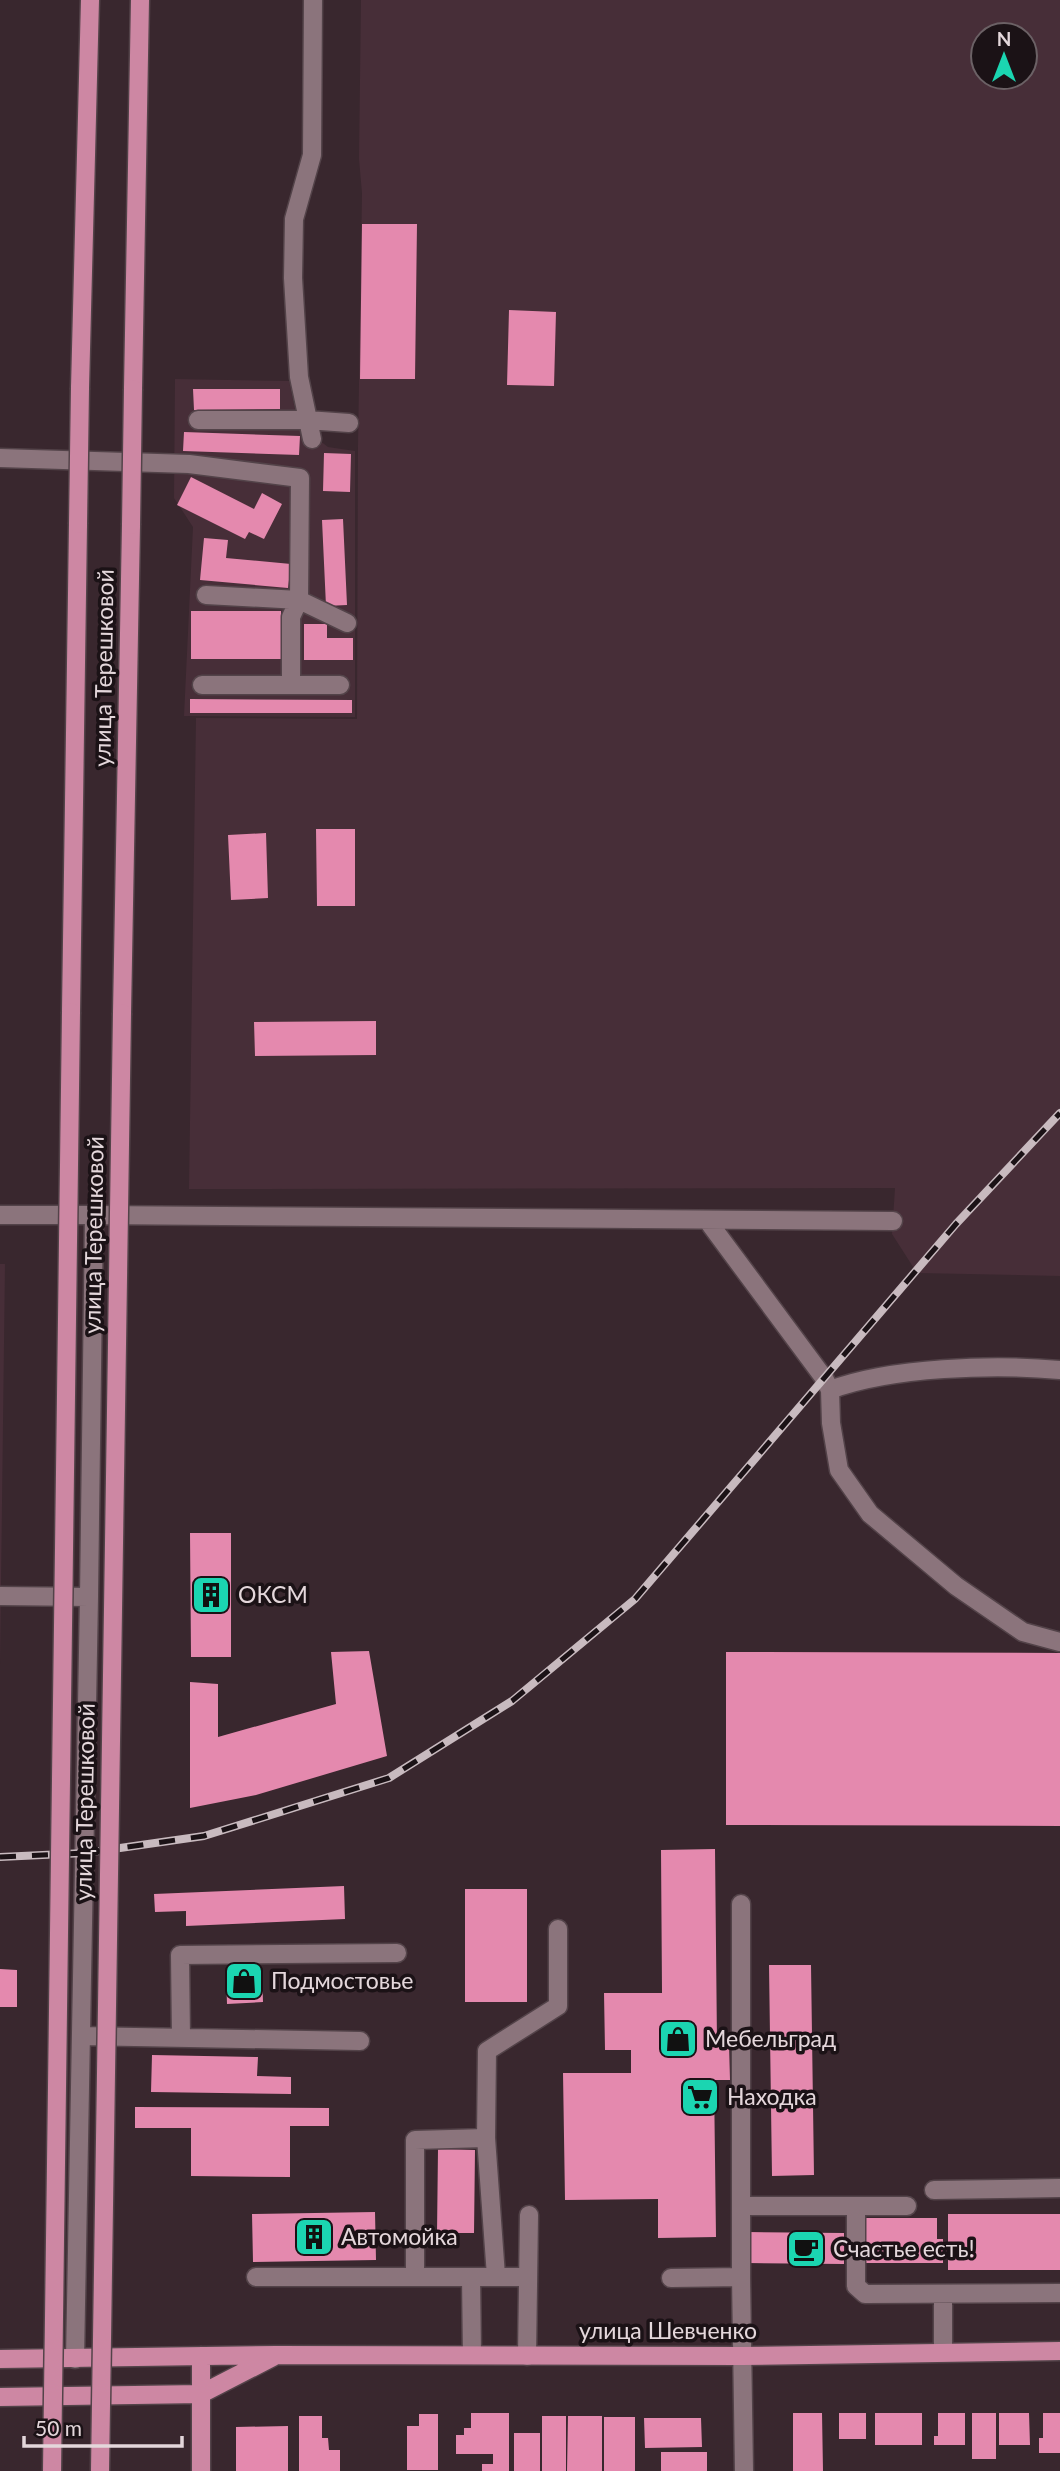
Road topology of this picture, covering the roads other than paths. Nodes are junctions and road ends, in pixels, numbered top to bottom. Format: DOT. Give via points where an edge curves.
graph roads {
  1 [pos="90,0"];
  2 [pos="140,0"];
  3 [pos="313,0"];
  4 [pos="198,420"];
  5 [pos="307,420"];
  6 [pos="349,423"];
  7 [pos="312,439"];
  8 [pos="0,458"];
  9 [pos="206,594"];
  10 [pos="299,600"];
  11 [pos="347,623"];
  12 [pos="202,685"];
  13 [pos="291,685"];
  14 [pos="340,685"];
  15 [pos="0,1214"];
  16 [pos="94,1215"];
  17 [pos="707,1220"];
  18 [pos="893,1221"];
  19 [pos="1060,1370"];
  20 [pos="830,1390"];
  21 [pos="0,1597"];
  22 [pos="89,1597"];
  23 [pos="1060,1642"];
  24 [pos="741,1904"];
  25 [pos="558,1929"];
  26 [pos="397,1953"];
  27 [pos="81,2036"];
  28 [pos="181,2038"];
  29 [pos="360,2041"];
  30 [pos="486,2138"];
  31 [pos="1060,2188"];
  32 [pos="934,2190"];
  33 [pos="741,2206"];
  34 [pos="856,2206"];
  35 [pos="907,2206"];
  36 [pos="528,2215"];
  37 [pos="496,2276"];
  38 [pos="256,2277"];
  39 [pos="415,2277"];
  40 [pos="471,2277"];
  41 [pos="528,2277"];
  42 [pos="741,2277"];
  43 [pos="671,2278"];
  44 [pos="1060,2293"];
  45 [pos="943,2294"];
  46 [pos="1060,2351"];
  47 [pos="943,2352"];
  48 [pos="276,2355"];
  49 [pos="472,2355"];
  50 [pos="201,2356"];
  51 [pos="527,2356"];
  52 [pos="742,2356"];
  53 [pos="0,2359"];
  54 [pos="75,2359"];
  55 [pos="201,2394"];
  56 [pos="0,2397"];
  57 [pos="52,2471"];
  58 [pos="100,2471"];
  59 [pos="201,2471"];
  60 [pos="744,2471"];
  1 -- 57 [label="main road, улица Терешковой, bridge" via="80,388"];
  2 -- 58 [label="main road, улица Терешковой, bridge"];
  3 -- 5 [label="street" via="313,155 293,219 299,377"];
  4 -- 5 [label="street"];
  5 -- 6 [label="street"];
  5 -- 7 [label="street"];
  8 -- 10 [label="street" via="189,464 300,478"];
  9 -- 10 [label="street"];
  10 -- 11 [label="street"];
  10 -- 13 [label="street" via="291,617"];
  12 -- 13 [label="street"];
  13 -- 14 [label="street"];
  15 -- 16 [label="street"];
  16 -- 17 [label="street"];
  16 -- 22 [label="street"];
  17 -- 18 [label="street"];
  17 -- 20 [label="street"];
  19 -- 20 [label="street" via="938,1370 854,1381"];
  20 -- 23 [label="street" via="839,1470 870,1514 956,1586 1023,1632"];
  21 -- 22 [label="street"];
  22 -- 27 [label="street"];
  24 -- 33 [label="street"];
  25 -- 30 [label="street" via="558,2007 487,2051"];
  26 -- 28 [label="street" via="180,1955"];
  27 -- 28 [label="street"];
  27 -- 54 [label="street"];
  28 -- 29 [label="street"];
  30 -- 37 [label="street"];
  30 -- 39 [label="street" via="415,2140"];
  31 -- 32 [label="street"];
  33 -- 34 [label="street"];
  33 -- 42 [label="street"];
  34 -- 35 [label="street"];
  34 -- 45 [label="street" via="856,2286 865,2294"];
  36 -- 41 [label="street"];
  37 -- 40 [label="street"];
  37 -- 41 [label="street"];
  38 -- 39 [label="street"];
  39 -- 40 [label="street"];
  40 -- 49 [label="street"];
  41 -- 51 [label="street"];
  42 -- 43 [label="street"];
  42 -- 52 [label="street"];
  44 -- 45 [label="street"];
  45 -- 47 [label="street"];
  46 -- 47 [label="main road, улица Шевченко"];
  47 -- 52 [label="main road, улица Шевченко"];
  48 -- 49 [label="main road, улица Шевченко"];
  48 -- 50 [label="main road, улица Шевченко"];
  48 -- 55 [label="main road, улица Шевченко"];
  49 -- 51 [label="main road, улица Шевченко"];
  50 -- 54 [label="main road, улица Шевченко"];
  50 -- 55 [label="main road"];
  51 -- 52 [label="main road, улица Шевченко"];
  52 -- 60 [label="street"];
  53 -- 54 [label="main road, улица Шевченко"];
  55 -- 56 [label="main road, улица Шевченко"];
  55 -- 59 [label="main road"];
}
